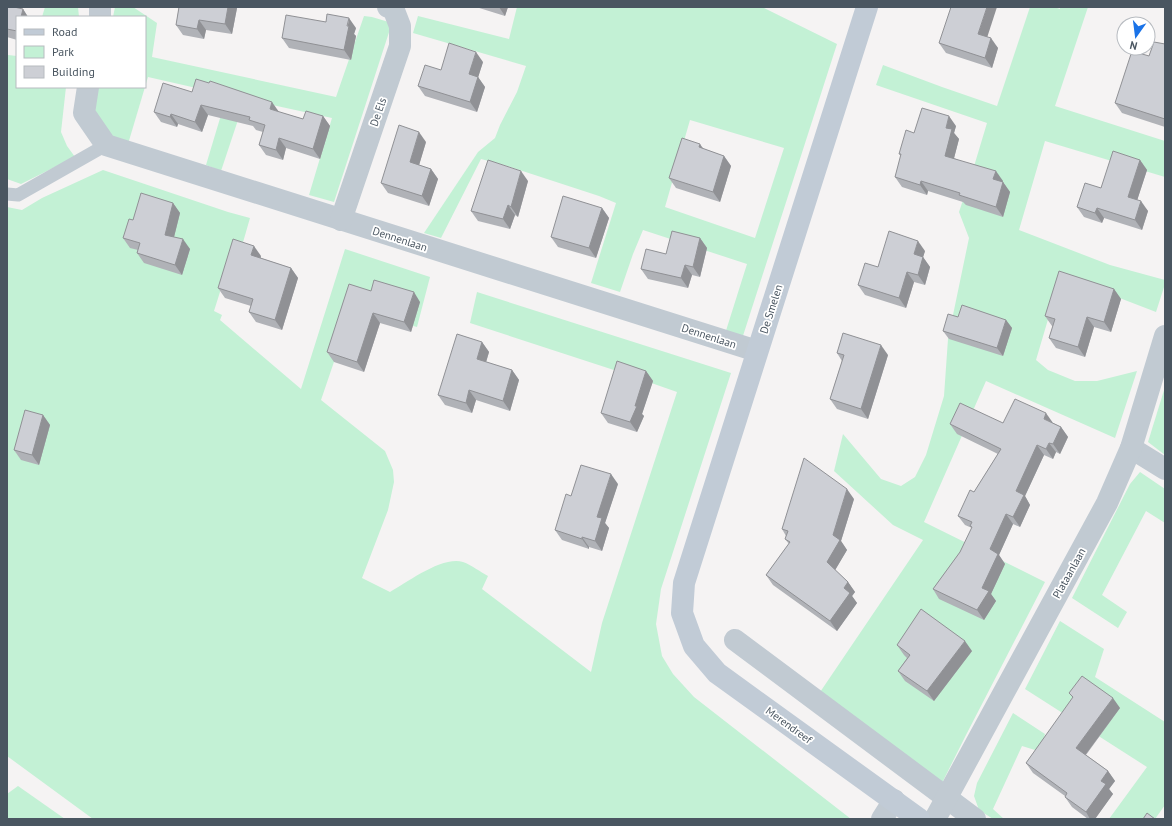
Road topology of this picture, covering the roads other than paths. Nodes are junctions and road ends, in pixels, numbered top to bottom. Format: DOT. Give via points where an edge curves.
graph roads {
  1 [pos="388,7"];
  2 [pos="868,7"];
  3 [pos="88,88"];
  4 [pos="106,145"];
  5 [pos="7,194"];
  6 [pos="341,220"];
  7 [pos="1165,336"];
  8 [pos="757,351"];
  9 [pos="1131,448"];
  10 [pos="1165,469"];
  11 [pos="682,613"];
  12 [pos="735,640"];
  13 [pos="947,798"];
  14 [pos="894,800"];
  15 [pos="882,819"];
  16 [pos="919,819"];
  17 [pos="935,819"];
  18 [pos="975,819"];
  1 -- 6 [label="street, De Els" via="393,8 400,26 400,46"];
  2 -- 8 [label="street, De Smelen"];
  3 -- 4 [label="street" via="84,113"];
  4 -- 5 [label="lane" via="18,195"];
  4 -- 6 [label="street, Dennenlaan"];
  6 -- 8 [label="street, Dennenlaan"];
  7 -- 9 [label="street, Plataanlaan"];
  8 -- 11 [label="street, De Smelen" via="684,583"];
  9 -- 10 [label="street"];
  9 -- 13 [label="street, Plataanlaan" via="1107,503"];
  11 -- 14 [label="street, Merendreef" via="694,646 717,673"];
  12 -- 13 [label="street"];
  13 -- 17 [label="street, Plataanlaan"];
  13 -- 18 [label="street"];
  14 -- 15 [label="street"];
  14 -- 16 [label="street, Merendreef"];
}
